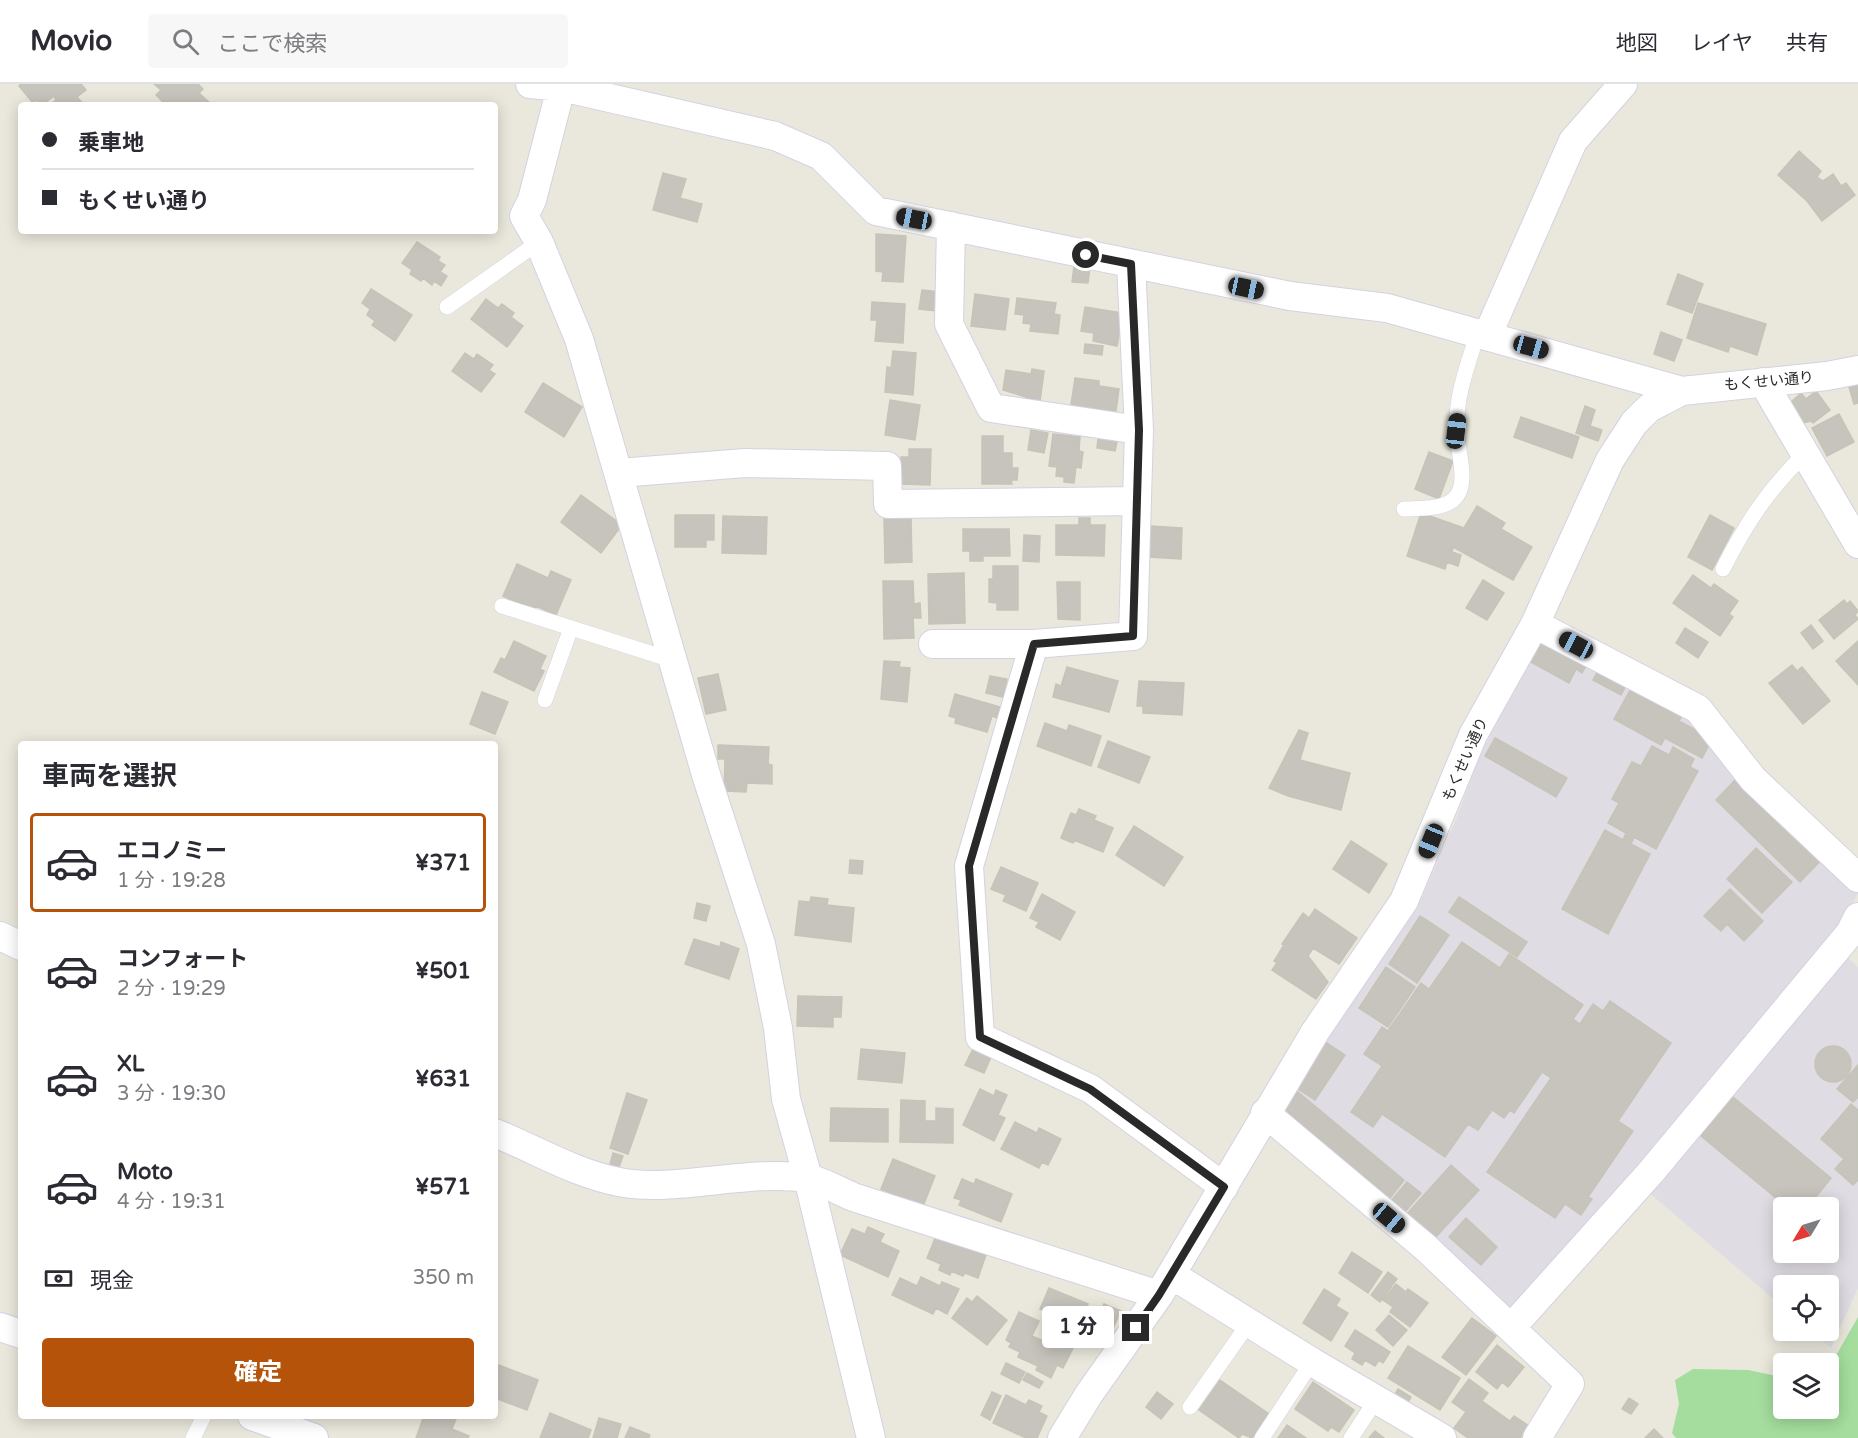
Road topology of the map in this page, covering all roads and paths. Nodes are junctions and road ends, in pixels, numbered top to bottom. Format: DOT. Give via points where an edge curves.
graph roads {
  1 [pos="530,84"];
  2 [pos="1623,84"];
  3 [pos="562,86"];
  4 [pos="951,226"];
  5 [pos="539,242"];
  6 [pos="1131,264"];
  7 [pos="447,307"];
  8 [pos="1483,333"];
  9 [pos="1858,370"];
  10 [pos="1763,382"];
  11 [pos="1682,391"];
  12 [pos="1139,430"];
  13 [pos="1805,454"];
  14 [pos="619,473"];
  15 [pos="1136,501"];
  16 [pos="1404,509"];
  17 [pos="1858,544"];
  18 [pos="1723,569"];
  19 [pos="501,606"];
  20 [pos="1535,624"];
  21 [pos="571,628"];
  22 [pos="933,644"];
  23 [pos="1034,644"];
  24 [pos="675,661"];
  25 [pos="545,700"];
  26 [pos="1858,878"];
  27 [pos="1858,917"];
  28 [pos="0,936"];
  29 [pos="18,945"];
  30 [pos="1265,1113"];
  31 [pos="498,1134"];
  32 [pos="808,1178"];
  33 [pos="1224,1187"];
  34 [pos="1166,1285"];
  35 [pos="1249,1323"];
  36 [pos="0,1327"];
  37 [pos="1511,1328"];
  38 [pos="18,1333"];
  39 [pos="1312,1362"];
  40 [pos="1376,1400"];
  41 [pos="1190,1407"];
  42 [pos="202,1419"];
  43 [pos="260,1419"];
  44 [pos="193,1438"];
  45 [pos="314,1438"];
  46 [pos="871,1438"];
  47 [pos="1062,1438"];
  48 [pos="1262,1438"];
  49 [pos="1351,1438"];
  50 [pos="1442,1438"];
  51 [pos="1537,1438"];
  1 -- 3 [label="street"];
  2 -- 8 [label="street" via="1573,141"];
  3 -- 4 [label="street" via="775,136 821,156 876,211"];
  3 -- 5 [label="street" via="532,200 524,216"];
  4 -- 6 [label="street"];
  4 -- 12 [label="street" via="949,324 991,408"];
  5 -- 7 [label="lane"];
  5 -- 14 [label="street" via="579,339"];
  6 -- 8 [label="street" via="1290,296 1387,308"];
  6 -- 12 [label="street"];
  8 -- 11 [label="street"];
  8 -- 16 [label="lane" via="1463,380 1456,431 1463,485 1454,500 1435,508"];
  9 -- 10 [label="street, もくせい通り"];
  10 -- 11 [label="street, もくせい通り"];
  10 -- 13 [label="street"];
  11 -- 20 [label="street, もくせい通り" via="1649,408 1616,451"];
  12 -- 15 [label="street"];
  13 -- 17 [label="street"];
  13 -- 18 [label="lane" via="1743,527"];
  14 -- 15 [label="street" via="745,463 887,466 888,504"];
  14 -- 24 [label="street"];
  15 -- 23 [label="street" via="1133,636"];
  19 -- 21 [label="lane"];
  20 -- 26 [label="street" via="1698,709 1753,779"];
  20 -- 30 [label="street, もくせい通り" via="1473,735 1404,901"];
  21 -- 24 [label="lane"];
  21 -- 25 [label="lane"];
  22 -- 23 [label="street"];
  23 -- 33 [label="street" via="969,866 980,1037 1090,1089"];
  24 -- 32 [label="street" via="707,778 761,944 778,1028 786,1099"];
  27 -- 37 [label="street" via="1850,933 1651,1172"];
  28 -- 29 [label="street"];
  30 -- 33 [label="street, もくせい通り"];
  30 -- 37 [label="street" via="1425,1247"];
  31 -- 32 [label="street" via="572,1169 620,1182"];
  32 -- 34 [label="street" via="853,1197"];
  32 -- 46 [label="street"];
  33 -- 34 [label="street, もくせい通り"];
  34 -- 35 [label="street"];
  34 -- 47 [label="street, もくせい通り"];
  35 -- 39 [label="street"];
  35 -- 41 [label="lane"];
  36 -- 38 [label="street"];
  37 -- 51 [label="street" via="1570,1384"];
  39 -- 40 [label="street"];
  39 -- 48 [label="lane"];
  40 -- 49 [label="lane"];
  40 -- 50 [label="street"];
  42 -- 44 [label="lane"];
  43 -- 45 [label="street"];
}
